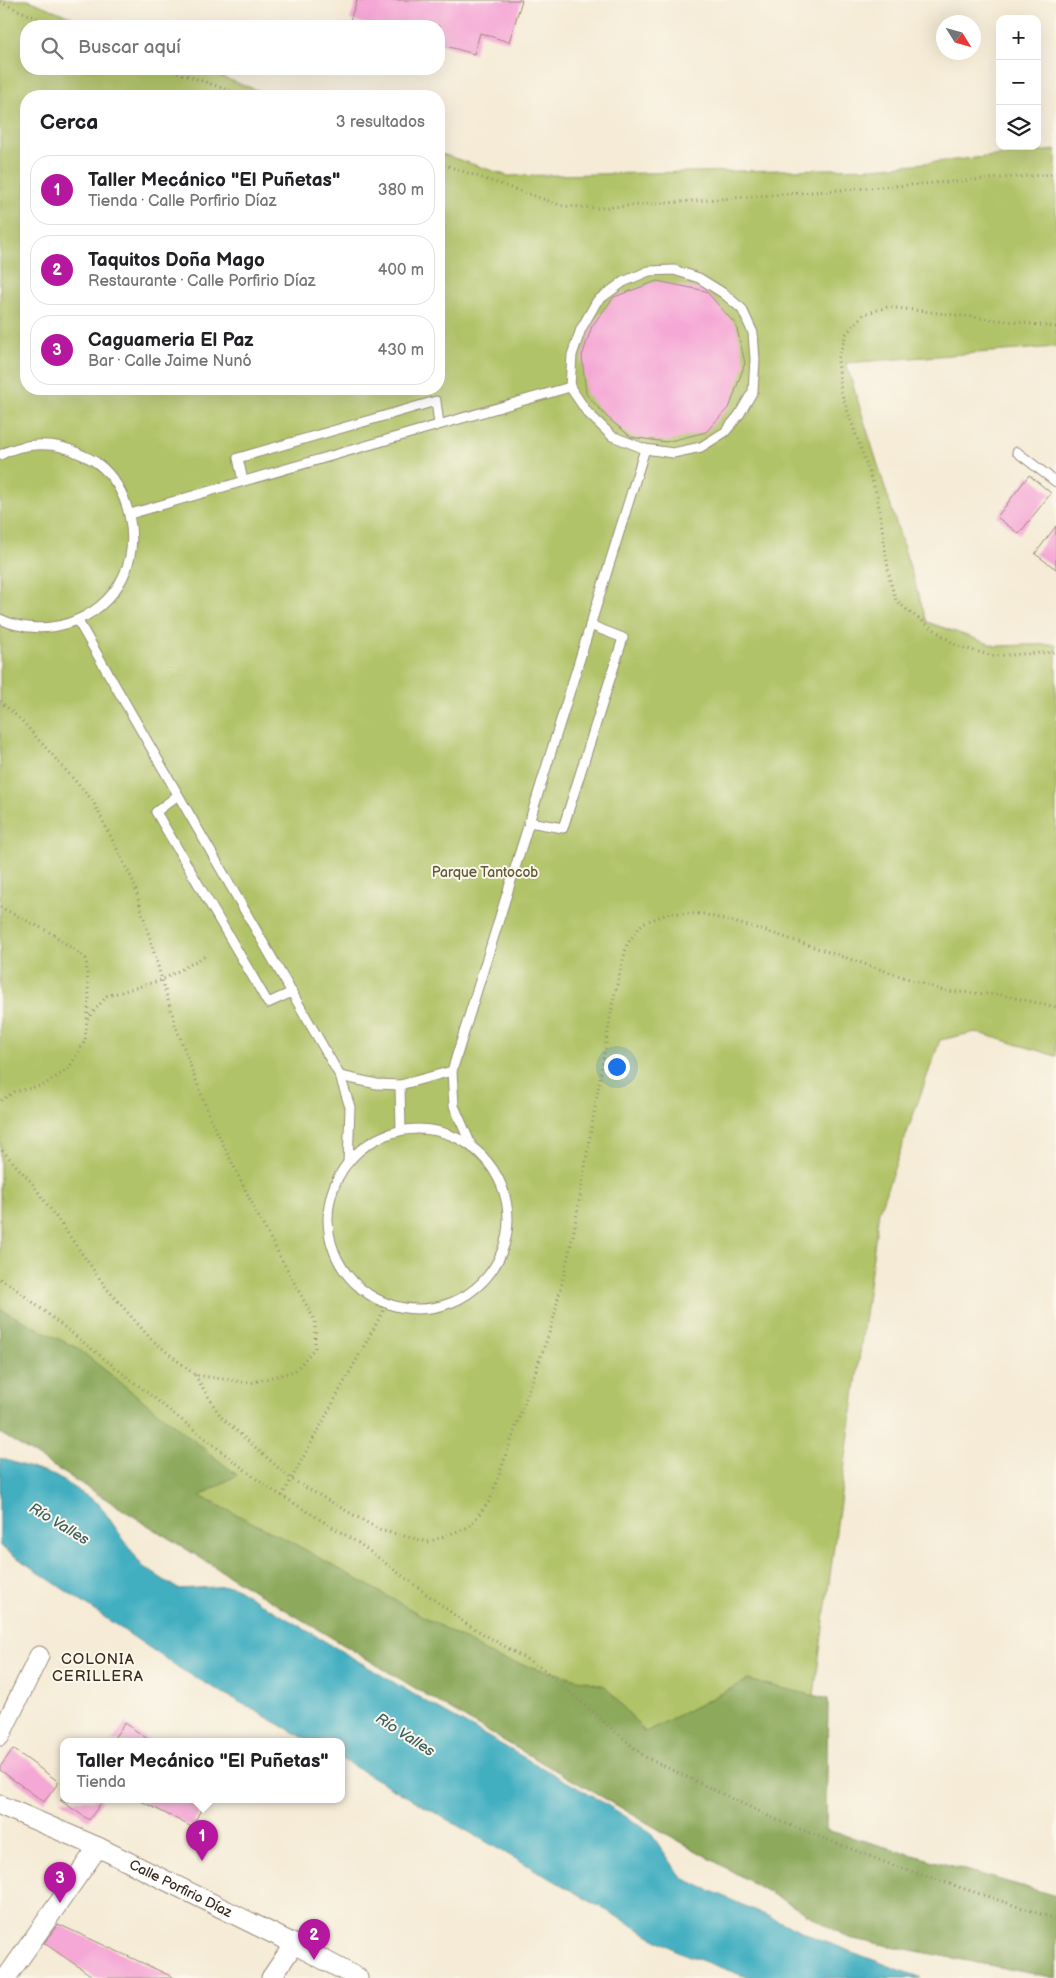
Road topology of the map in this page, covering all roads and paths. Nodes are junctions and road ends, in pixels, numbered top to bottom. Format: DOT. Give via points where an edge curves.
graph roads {
  1 [pos="0,2"];
  2 [pos="40,20"];
  3 [pos="185,75"];
  4 [pos="228,90"];
  5 [pos="445,165"];
  6 [pos="1056,174"];
  7 [pos="1056,327"];
  8 [pos="570,387"];
  9 [pos="439,424"];
  10 [pos="645,449"];
  11 [pos="1017,452"];
  12 [pos="0,455"];
  13 [pos="243,481"];
  14 [pos="1056,482"];
  15 [pos="130,514"];
  16 [pos="0,619"];
  17 [pos="78,621"];
  18 [pos="590,625"];
  19 [pos="1056,652"];
  20 [pos="0,702"];
  21 [pos="178,795"];
  22 [pos="529,822"];
  23 [pos="0,907"];
  24 [pos="207,955"];
  25 [pos="162,980"];
  26 [pos="292,992"];
  27 [pos="1056,1007"];
  28 [pos="87,1019"];
  29 [pos="452,1071"];
  30 [pos="340,1076"];
  31 [pos="400,1085"];
  32 [pos="0,1101"];
  33 [pos="401,1130"];
  34 [pos="472,1147"];
  35 [pos="0,1148"];
  36 [pos="348,1163"];
  37 [pos="0,1280"];
  38 [pos="387,1304"];
  39 [pos="194,1375"];
  40 [pos="291,1479"];
  41 [pos="282,1496"];
  42 [pos="39,1656"];
  43 [pos="0,1736"];
  44 [pos="0,1806"];
  45 [pos="98,1847"];
  46 [pos="1056,1919"];
  47 [pos="294,1944"];
  48 [pos="5,1971"];
  49 [pos="271,1978"];
  50 [pos="358,1978"];
  1 -- 2 [label="path"];
  3 -- 4 [label="path"];
  5 -- 6 [label="path" via="564,206 598,208"];
  7 -- 19 [label="path" via="888,307 864,314 846,334 838,359 841,392 877,496 890,582 896,600 957,646 993,656"];
  8 -- 9 [label="lane"];
  8 -- 10 [label="lane" via="587,412 612,436"];
  8 -- 10 [label="lane" via="572,355 581,329 597,301 623,282 649,271 674,270 699,278 724,293 742,309 753,333 753,391 725,432 700,447 673,453"];
  9 -- 13 [label="lane"];
  9 -- 13 [label="lane" via="436,401 238,458"];
  10 -- 18 [label="lane"];
  11 -- 14 [label="lane"];
  12 -- 15 [label="lane" via="10,449 40,444 70,449 97,463 118,486"];
  13 -- 15 [label="lane"];
  15 -- 17 [label="lane" via="132,546 123,577 104,603"];
  16 -- 17 [label="lane" via="15,626 46,629"];
  17 -- 21 [label="lane"];
  18 -- 22 [label="lane"];
  18 -- 22 [label="lane" via="622,638 563,828"];
  20 -- 25 [label="path" via="22,721 93,801 133,881"];
  21 -- 26 [label="lane"];
  21 -- 26 [label="lane" via="156,812 268,1003"];
  22 -- 29 [label="lane"];
  23 -- 28 [label="path" via="53,934 86,959"];
  24 -- 25 [label="path"];
  25 -- 28 [label="path" via="107,996"];
  25 -- 39 [label="path" via="209,1115 256,1212 315,1320 315,1348 295,1371 250,1383"];
  26 -- 30 [label="lane"];
  27 -- 40 [label="path" via="1002,995 945,991 763,930 702,914 670,912 643,923 627,944 613,1001 574,1231 552,1325 490,1500 469,1527 428,1542 380,1530"];
  28 -- 32 [label="path" via="85,1041 69,1068 44,1085 14,1092"];
  29 -- 31 [label="lane"];
  29 -- 34 [label="lane" via="454,1106"];
  30 -- 31 [label="lane"];
  30 -- 36 [label="lane" via="350,1106"];
  31 -- 33 [label="lane"];
  33 -- 34 [label="lane" via="432,1129 462,1139"];
  33 -- 36 [label="lane" via="372,1142"];
  34 -- 38 [label="lane" via="486,1158 502,1185 509,1215 504,1246 490,1274 469,1294 443,1306 415,1309"];
  35 -- 39 [label="path" via="32,1183 106,1289 151,1338"];
  36 -- 38 [label="lane" via="334,1187 328,1215 331,1243 343,1269 362,1290"];
  37 -- 41 [label="path"];
  38 -- 40 [label="path"];
  39 -- 40 [label="path" via="221,1417"];
  40 -- 41 [label="path"];
  41 -- 46 [label="path" via="360,1544 465,1623 542,1669 645,1757 778,1820 892,1865"];
  42 -- 43 [label="street"];
  44 -- 45 [label="street, Calle Porfirio Díaz"];
  45 -- 47 [label="street, Calle Porfirio Díaz"];
  45 -- 48 [label="street"];
  47 -- 49 [label="street"];
  47 -- 50 [label="street, Calle Porfirio Díaz"];
}
